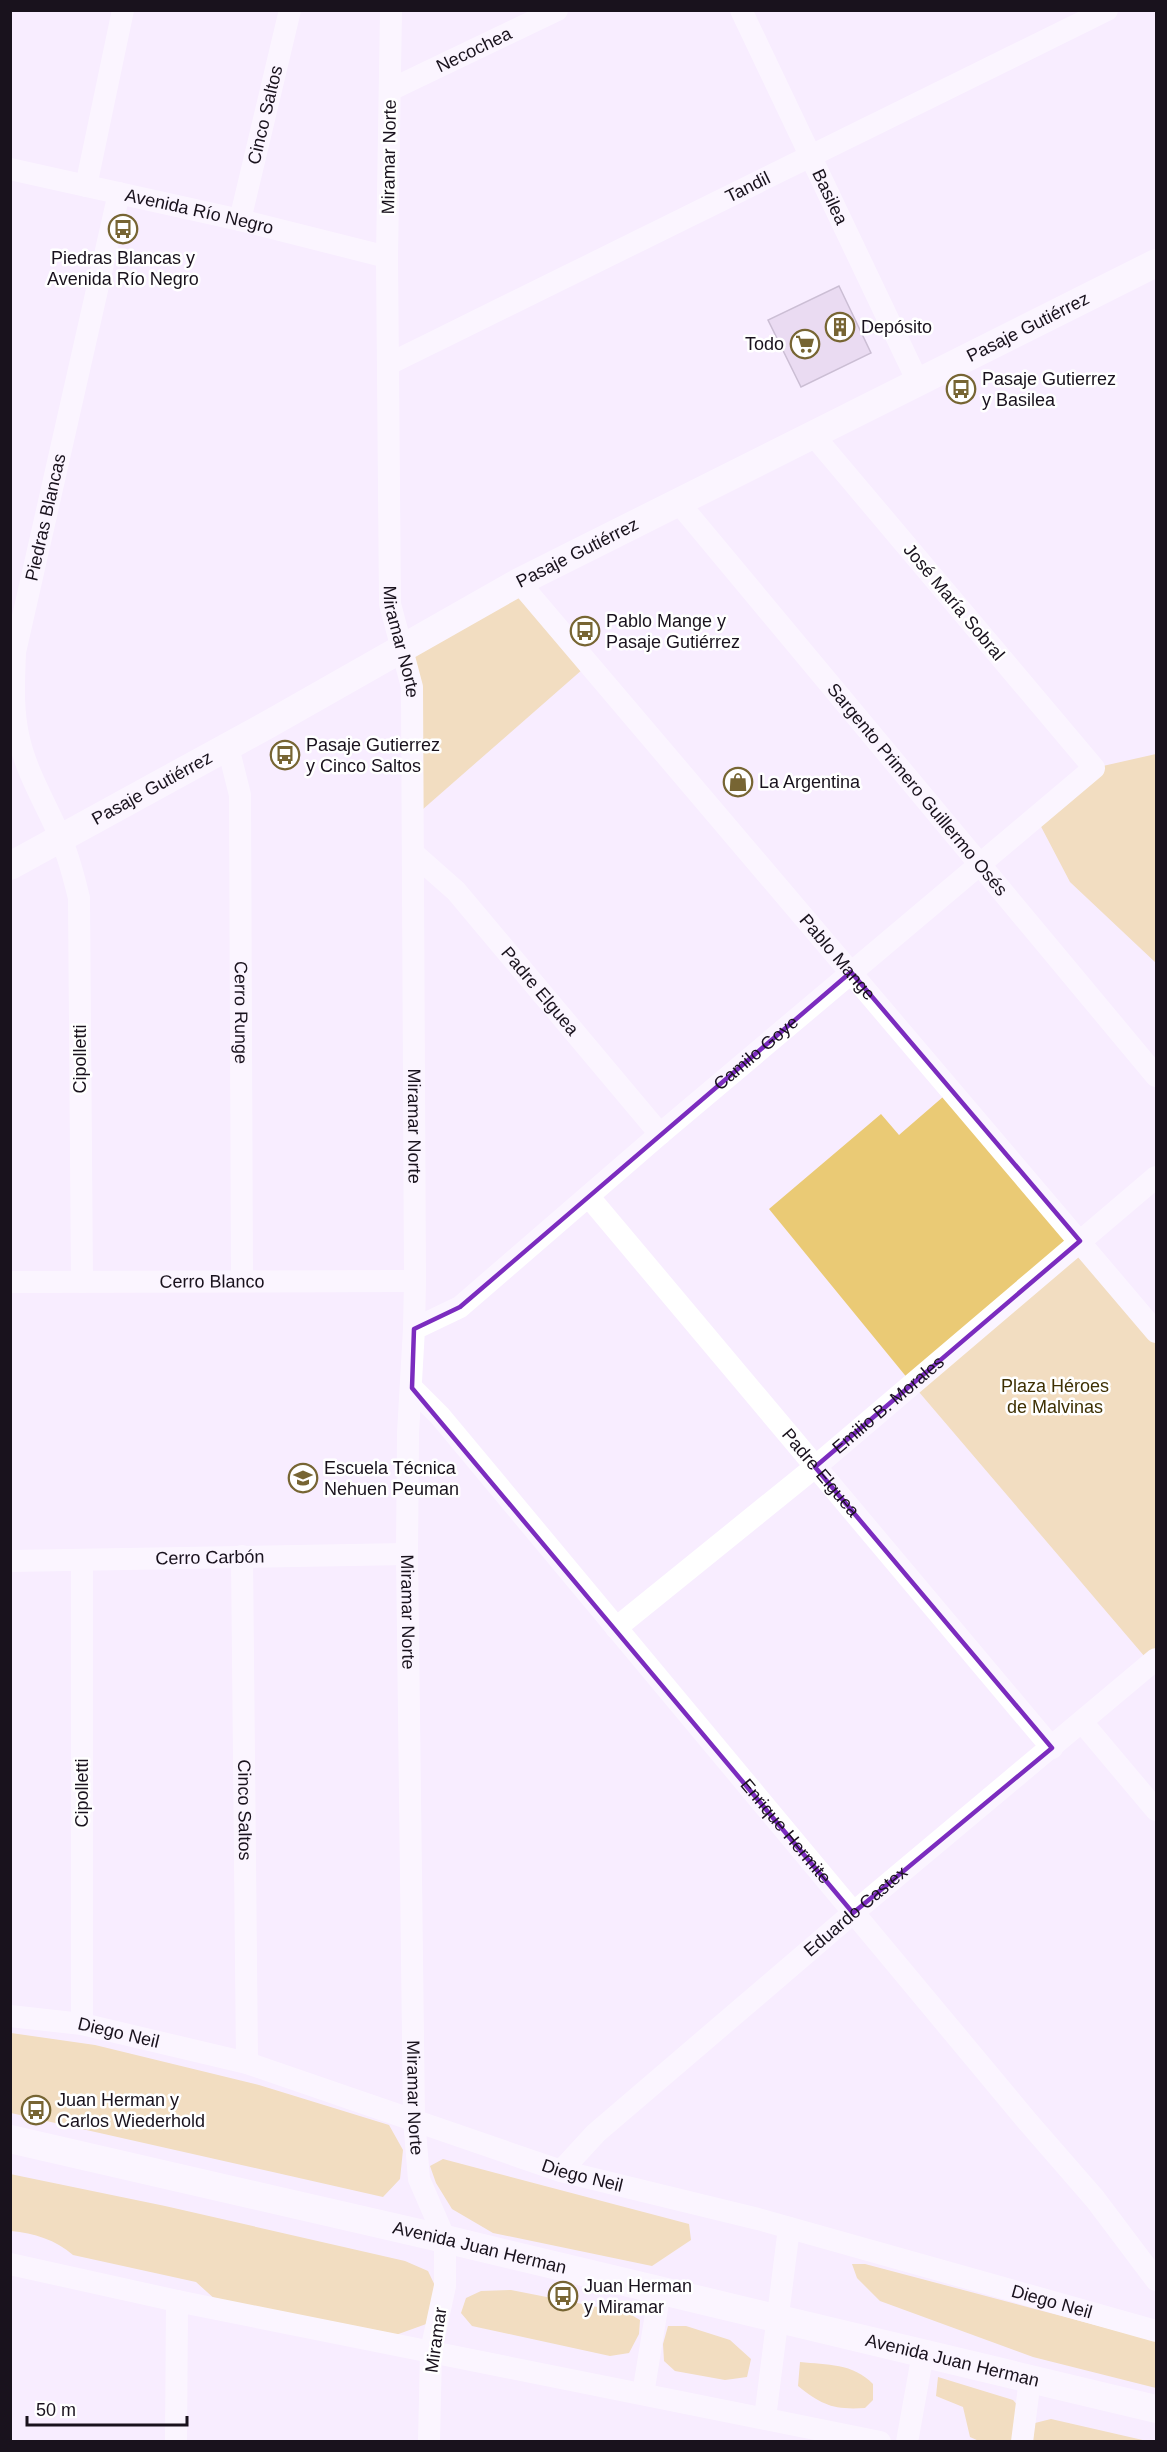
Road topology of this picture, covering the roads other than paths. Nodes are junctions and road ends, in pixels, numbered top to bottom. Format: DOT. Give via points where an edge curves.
graph roads {
  1 [pos="123,10"];
  2 [pos="290,10"];
  3 [pos="391,10"];
  4 [pos="557,10"];
  5 [pos="741,10"];
  6 [pos="1107,10"];
  7 [pos="390,90"];
  8 [pos="811,158"];
  9 [pos="10,169"];
  10 [pos="86,186"];
  11 [pos="119,193"];
  12 [pos="240,220"];
  13 [pos="387,257"];
  14 [pos="1156,263"];
  15 [pos="389,364"];
  16 [pos="918,382"];
  17 [pos="814,436"];
  18 [pos="678,502"];
  19 [pos="519,582"];
  20 [pos="401,650"];
  21 [pos="13,652"];
  22 [pos="228,747"];
  23 [pos="1094,768"];
  24 [pos="61,838"];
  25 [pos="413,853"];
  26 [pos="981,864"];
  27 [pos="10,866"];
  28 [pos="851,972"];
  29 [pos="1156,1076"];
  30 [pos="660,1134"];
  31 [pos="1156,1177"];
  32 [pos="589,1197"];
  33 [pos="1080,1241"];
  34 [pos="242,1280"];
  35 [pos="415,1281"];
  36 [pos="10,1282"];
  37 [pos="82,1282"];
  38 [pos="414,1329"];
  39 [pos="1156,1332"];
  40 [pos="412,1388"];
  41 [pos="815,1467"];
  42 [pos="407,1554"];
  43 [pos="242,1556"];
  44 [pos="10,1560"];
  45 [pos="82,1561"];
  46 [pos="616,1628"];
  47 [pos="1156,1659"];
  48 [pos="1082,1722"];
  49 [pos="1052,1748"];
  50 [pos="1156,1810"];
  51 [pos="853,1913"];
  52 [pos="10,2016"];
  53 [pos="82,2024"];
  54 [pos="247,2063"];
  55 [pos="414,2119"];
  56 [pos="10,2139"];
  57 [pos="561,2171"];
  58 [pos="789,2228"];
  59 [pos="445,2239"];
  60 [pos="10,2264"];
  61 [pos="1156,2280"];
  62 [pos="660,2290"];
  63 [pos="177,2301"];
  64 [pos="779,2319"];
  65 [pos="1156,2331"];
  66 [pos="431,2351"];
  67 [pos="923,2353"];
  68 [pos="1030,2379"];
  69 [pos="643,2394"];
  70 [pos="1156,2409"];
  71 [pos="765,2418"];
  72 [pos="176,2442"];
  73 [pos="429,2442"];
  74 [pos="880,2442"];
  75 [pos="907,2442"];
  76 [pos="1022,2442"];
  1 -- 10 [label="street"];
  2 -- 12 [label="street, Cinco Saltos"];
  3 -- 7 [label="street, Miramar Norte"];
  4 -- 7 [label="street, Necochea"];
  5 -- 8 [label="street, Basilea"];
  6 -- 8 [label="street, Tandil"];
  7 -- 13 [label="street, Miramar Norte"];
  8 -- 15 [label="street, Tandil"];
  8 -- 16 [label="street, Basilea"];
  9 -- 10 [label="street, Avenida Río Negro"];
  10 -- 11 [label="street, Avenida Río Negro"];
  11 -- 12 [label="street, Avenida Río Negro"];
  11 -- 21 [label="street, Piedras Blancas"];
  12 -- 13 [label="street, Avenida Río Negro"];
  13 -- 15 [label="street, Miramar Norte"];
  14 -- 16 [label="main road, Pasaje Gutiérrez"];
  15 -- 20 [label="street, Miramar Norte" via="390,604"];
  16 -- 17 [label="main road, Pasaje Gutiérrez"];
  17 -- 18 [label="main road, Pasaje Gutiérrez"];
  17 -- 23 [label="street, José María Sobral"];
  18 -- 19 [label="main road, Pasaje Gutiérrez"];
  18 -- 26 [label="street, Sargento Primero Guillermo Osés"];
  19 -- 20 [label="main road, Pasaje Gutiérrez"];
  19 -- 28 [label="street, Pablo Mange"];
  20 -- 22 [label="main road, Pasaje Gutiérrez"];
  20 -- 25 [label="street, Miramar Norte" via="412,687"];
  21 -- 24 [label="street, Piedras Blancas" via="19,740 35,787"];
  22 -- 24 [label="main road, Pasaje Gutiérrez"];
  22 -- 34 [label="street, Cerro Runge" via="240,795"];
  23 -- 26 [label="street, Camilo Goye"];
  24 -- 27 [label="main road, Pasaje Gutiérrez"];
  24 -- 37 [label="street, Cipolletti" via="79,898"];
  25 -- 30 [label="street, Padre Elguea" via="456,891"];
  25 -- 35 [label="street, Miramar Norte"];
  26 -- 28 [label="street, Camilo Goye"];
  26 -- 29 [label="street, Sargento Primero Guillermo Osés"];
  28 -- 30 [label="street, Camilo Goye"];
  28 -- 33 [label="street, Pablo Mange"];
  30 -- 32 [label="street, Camilo Goye"];
  31 -- 33 [label="street, Emilio B. Morales"];
  32 -- 38 [label="street, Camilo Goye" via="460,1307"];
  32 -- 41 [label="street, Padre Elguea"];
  33 -- 39 [label="street, Pablo Mange"];
  33 -- 41 [label="street, Emilio B. Morales"];
  34 -- 35 [label="street, Cerro Blanco"];
  34 -- 37 [label="street, Cerro Blanco"];
  35 -- 38 [label="street, Miramar Norte"];
  36 -- 37 [label="street, Cerro Blanco"];
  38 -- 40 [label="street, Miramar Norte"];
  40 -- 42 [label="street, Miramar Norte"];
  40 -- 46 [label="street, Enrique Hermite" via="440,1416"];
  41 -- 46 [label="street, Emilio B. Morales"];
  41 -- 49 [label="street, Padre Elguea"];
  42 -- 43 [label="street, Cerro Carbón"];
  42 -- 55 [label="street, Miramar Norte"];
  43 -- 45 [label="street, Cerro Carbón"];
  43 -- 54 [label="street, Cinco Saltos"];
  44 -- 45 [label="street, Cerro Carbón"];
  45 -- 53 [label="street, Cipolletti"];
  46 -- 51 [label="street, Enrique Hermite"];
  47 -- 48 [label="street, Eduardo Castex"];
  48 -- 49 [label="street, Eduardo Castex"];
  48 -- 50 [label="street"];
  49 -- 51 [label="street, Eduardo Castex"];
  51 -- 57 [label="street, Eduardo Castex" via="596,2133"];
  51 -- 61 [label="street, Enrique Hermite" via="1095,2199"];
  52 -- 53 [label="street, Diego Neil"];
  53 -- 54 [label="street, Diego Neil"];
  54 -- 55 [label="street, Diego Neil"];
  55 -- 57 [label="street, Diego Neil"];
  55 -- 59 [label="street, Miramar Norte" via="419,2179"];
  56 -- 59 [label="main road, Avenida Juan Herman"];
  57 -- 58 [label="street, Diego Neil"];
  58 -- 64 [label="street"];
  58 -- 65 [label="street, Diego Neil"];
  59 -- 62 [label="main road, Avenida Juan Herman"];
  59 -- 66 [label="street, Miramar" via="445,2286"];
  60 -- 63 [label="street"];
  62 -- 64 [label="main road, Avenida Juan Herman"];
  62 -- 69 [label="street"];
  63 -- 66 [label="street"];
  63 -- 72 [label="street"];
  64 -- 67 [label="main road, Avenida Juan Herman"];
  64 -- 71 [label="street"];
  66 -- 69 [label="street"];
  66 -- 73 [label="street, Miramar"];
  67 -- 68 [label="main road, Avenida Juan Herman"];
  67 -- 75 [label="street"];
  68 -- 70 [label="main road, Avenida Juan Herman"];
  68 -- 76 [label="street"];
  69 -- 71 [label="street"];
  71 -- 74 [label="street"];
}
